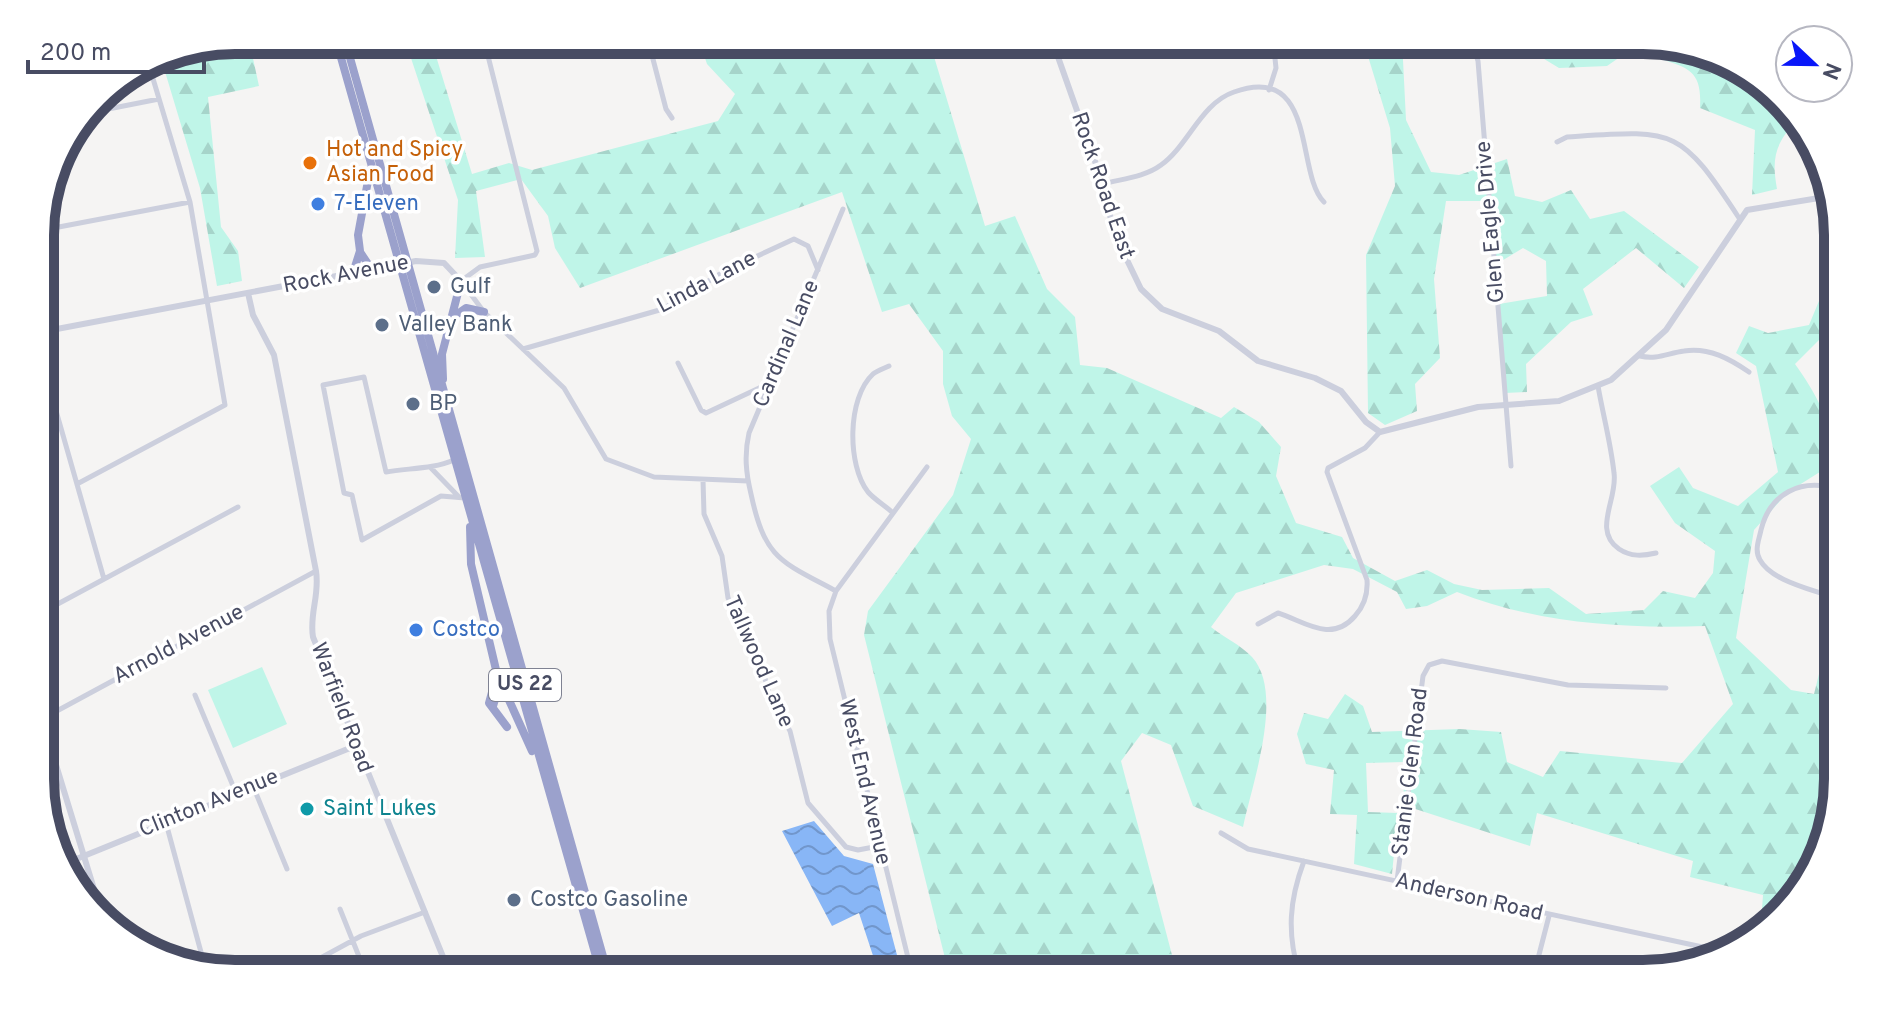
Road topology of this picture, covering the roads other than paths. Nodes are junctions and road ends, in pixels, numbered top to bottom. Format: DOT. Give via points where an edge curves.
graph roads {
  1 [pos="340,54"];
  2 [pos="349,54"];
  3 [pos="488,54"];
  4 [pos="652,54"];
  5 [pos="1057,54"];
  6 [pos="1274,54"];
  7 [pos="1476,54"];
  8 [pos="152,75"];
  9 [pos="1269,90"];
  10 [pos="159,99"];
  11 [pos="105,110"];
  12 [pos="672,118"];
  13 [pos="1557,142"];
  14 [pos="370,161"];
  15 [pos="1103,184"];
  16 [pos="1820,198"];
  17 [pos="190,202"];
  18 [pos="1324,202"];
  19 [pos="843,209"];
  20 [pos="1739,218"];
  21 [pos="54,228"];
  22 [pos="360,251"];
  23 [pos="404,264"];
  24 [pos="372,270"];
  25 [pos="818,270"];
  26 [pos="353,273"];
  27 [pos="461,281"];
  28 [pos="248,293"];
  29 [pos="207,301"];
  30 [pos="484,312"];
  31 [pos="451,321"];
  32 [pos="54,330"];
  33 [pos="522,349"];
  34 [pos="1640,356"];
  35 [pos="678,363"];
  36 [pos="889,366"];
  37 [pos="1749,372"];
  38 [pos="771,383"];
  39 [pos="1598,386"];
  40 [pos="444,396"];
  41 [pos="54,404"];
  42 [pos="1507,406"];
  43 [pos="1380,432"];
  44 [pos="454,460"];
  45 [pos="429,466"];
  46 [pos="1511,466"];
  47 [pos="927,467"];
  48 [pos="703,480"];
  49 [pos="748,481"];
  50 [pos="77,484"];
  51 [pos="1824,487"];
  52 [pos="462,498"];
  53 [pos="238,507"];
  54 [pos="892,512"];
  55 [pos="471,521"];
  56 [pos="1656,553"];
  57 [pos="316,571"];
  58 [pos="104,579"];
  59 [pos="836,591"];
  60 [pos="1824,594"];
  61 [pos="54,606"];
  62 [pos="1258,624"];
  63 [pos="1666,688"];
  64 [pos="195,695"];
  65 [pos="493,707"];
  66 [pos="54,713"];
  67 [pos="507,727"];
  68 [pos="355,746"];
  69 [pos="54,758"];
  70 [pos="543,773"];
  71 [pos="253,786"];
  72 [pos="236,793"];
  73 [pos="166,823"];
  74 [pos="1221,833"];
  75 [pos="879,846"];
  76 [pos="84,856"];
  77 [pos="74,860"];
  78 [pos="1304,861"];
  79 [pos="287,869"];
  80 [pos="1397,881"];
  81 [pos="95,893"];
  82 [pos="340,909"];
  83 [pos="425,912"];
  84 [pos="1549,916"];
  85 [pos="353,941"];
  86 [pos="1706,948"];
  87 [pos="202,956"];
  88 [pos="317,960"];
  89 [pos="360,960"];
  90 [pos="444,960"];
  91 [pos="597,960"];
  92 [pos="604,960"];
  93 [pos="908,960"];
  94 [pos="1297,960"];
  95 [pos="1538,960"];
  1 -- 14 [label="highway, US 22"];
  2 -- 23 [label="highway, US 22"];
  3 -- 27 [label="street" via="537,243 535,255 480,267"];
  4 -- 12 [label="street"];
  5 -- 15 [label="street, Rock Road East"];
  6 -- 9 [label="street"];
  7 -- 42 [label="street, Glen Eagle Drive"];
  8 -- 10 [label="street"];
  9 -- 15 [label="street" via="1226,95 1161,166"];
  9 -- 18 [label="street" via="1297,116 1316,191"];
  10 -- 11 [label="street"];
  10 -- 17 [label="street"];
  13 -- 20 [label="street" via="1640,132 1664,136 1695,154"];
  14 -- 22 [label="highway"];
  14 -- 23 [label="highway, US 22"];
  15 -- 43 [label="street, Rock Road East" via="1125,260 1151,300 1219,331 1258,361 1341,391"];
  16 -- 20 [label="street" via="1753,207"];
  17 -- 21 [label="street"];
  17 -- 29 [label="street"];
  19 -- 25 [label="street, Cardinal Lane"];
  20 -- 34 [label="street" via="1666,330"];
  22 -- 24 [label="highway"];
  22 -- 26 [label="highway"];
  23 -- 24 [label="street, Rock Avenue"];
  23 -- 27 [label="street, Rock Avenue" via="437,260"];
  23 -- 40 [label="highway, US 22"];
  23 -- 44 [label="highway, US 22"];
  24 -- 26 [label="street, Rock Avenue"];
  25 -- 33 [label="street, Linda Lane" via="808,246 798,239 725,271 663,309"];
  25 -- 38 [label="street, Cardinal Lane"];
  26 -- 28 [label="street, Rock Avenue"];
  27 -- 30 [label="street, Rock Avenue"];
  27 -- 31 [label="highway"];
  28 -- 29 [label="street, Rock Avenue"];
  28 -- 57 [label="street, Warfield Road" via="274,355"];
  29 -- 32 [label="street, Rock Avenue"];
  29 -- 50 [label="street" via="225,405"];
  30 -- 31 [label="highway" via="466,308"];
  30 -- 33 [label="street, Rock Avenue"];
  31 -- 40 [label="highway" via="442,354"];
  33 -- 48 [label="street, Rock Avenue" via="564,388 606,459 654,477"];
  34 -- 37 [label="street" via="1687,350 1714,353"];
  34 -- 39 [label="street"];
  35 -- 38 [label="street" via="703,413"];
  36 -- 54 [label="street" via="873,374 864,387 852,429 852,452 868,492"];
  38 -- 49 [label="street, Cardinal Lane" via="745,449"];
  39 -- 42 [label="street" via="1548,404"];
  39 -- 56 [label="street" via="1615,476 1607,532 1626,553"];
  40 -- 92 [label="highway, US 22"];
  41 -- 50 [label="street"];
  42 -- 43 [label="street" via="1452,412"];
  42 -- 46 [label="street, Glen Eagle Drive"];
  43 -- 62 [label="street" via="1365,448 1328,468 1367,580 1362,605 1338,629 1315,629 1278,613"];
  44 -- 45 [label="street"];
  44 -- 52 [label="highway, US 22"];
  45 -- 52 [label="street"];
  45 -- 52 [label="street" via="386,472 364,377 323,385 344,493 352,495 362,540 441,496"];
  47 -- 54 [label="street, West End Avenue"];
  48 -- 49 [label="street, Rock Avenue"];
  48 -- 75 [label="street, Tallwood Lane" via="704,514 722,556 728,598 757,649 770,697 790,731 808,803 846,847"];
  49 -- 59 [label="street" via="759,532 773,552"];
  50 -- 58 [label="street"];
  51 -- 60 [label="street" via="1807,484 1782,495 1765,513 1757,549 1760,561 1774,574"];
  52 -- 55 [label="highway, US 22"];
  53 -- 58 [label="street"];
  54 -- 59 [label="street, West End Avenue"];
  55 -- 65 [label="highway" via="471,564 497,674 489,696"];
  55 -- 70 [label="highway, US 22"];
  57 -- 66 [label="street, Arnold Avenue"];
  57 -- 68 [label="street, Warfield Road" via="313,637"];
  58 -- 61 [label="street"];
  59 -- 75 [label="street, West End Avenue" via="829,611 830,639"];
  63 -- 80 [label="street, Stanie Glen Road" via="1568,685 1471,665 1429,665 1423,676"];
  64 -- 72 [label="street"];
  65 -- 67 [label="highway"];
  65 -- 70 [label="highway" via="499,695 510,700"];
  68 -- 71 [label="street, Clinton Avenue"];
  68 -- 83 [label="street, Warfield Road"];
  69 -- 76 [label="street"];
  70 -- 91 [label="highway, US 22"];
  71 -- 72 [label="street, Clinton Avenue"];
  71 -- 79 [label="street"];
  72 -- 73 [label="street, Clinton Avenue"];
  73 -- 76 [label="street, Clinton Avenue"];
  73 -- 87 [label="street"];
  74 -- 78 [label="street, Anderson Road" via="1248,849"];
  75 -- 93 [label="street, West End Avenue"];
  76 -- 77 [label="street, Clinton Avenue"];
  76 -- 81 [label="street"];
  78 -- 80 [label="street, Anderson Road"];
  78 -- 94 [label="street" via="1290,915"];
  80 -- 84 [label="street, Anderson Road"];
  82 -- 85 [label="street"];
  83 -- 85 [label="street"];
  83 -- 90 [label="street, Warfield Road"];
  84 -- 86 [label="street, Anderson Road"];
  84 -- 95 [label="street"];
  85 -- 88 [label="street"];
  85 -- 89 [label="street"];
}
